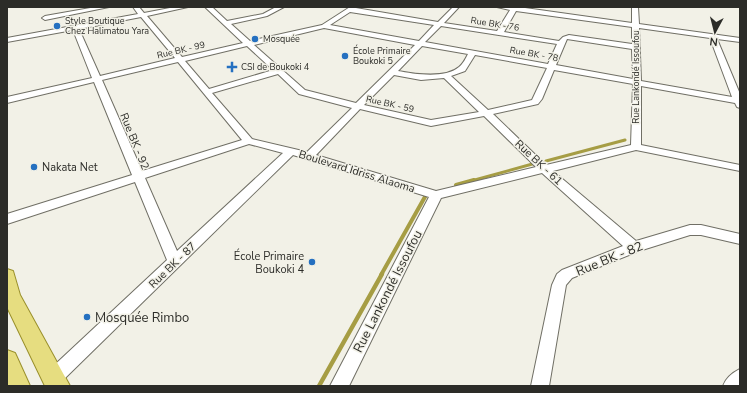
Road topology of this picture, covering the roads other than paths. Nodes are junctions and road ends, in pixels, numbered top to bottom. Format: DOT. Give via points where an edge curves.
graph roads {
  1 [pos="106,7"];
  2 [pos="185,7"];
  3 [pos="208,7"];
  4 [pos="281,7"];
  5 [pos="456,7"];
  6 [pos="500,7"];
  7 [pos="635,7"];
  8 [pos="352,8"];
  9 [pos="515,8"];
  10 [pos="139,11"];
  11 [pos="46,18"];
  12 [pos="226,23"];
  13 [pos="439,24"];
  14 [pos="324,26"];
  15 [pos="636,26"];
  16 [pos="75,27"];
  17 [pos="499,34"];
  18 [pos="713,36"];
  19 [pos="7,40"];
  20 [pos="740,40"];
  21 [pos="561,43"];
  22 [pos="250,44"];
  23 [pos="420,44"];
  24 [pos="635,47"];
  25 [pos="473,53"];
  26 [pos="180,61"];
  27 [pos="551,67"];
  28 [pos="280,71"];
  29 [pos="392,72"];
  30 [pos="446,76"];
  31 [pos="97,80"];
  32 [pos="637,82"];
  33 [pos="206,92"];
  34 [pos="7,100"];
  35 [pos="739,102"];
  36 [pos="358,107"];
  37 [pos="487,113"];
  38 [pos="248,141"];
  39 [pos="636,147"];
  40 [pos="291,152"];
  41 [pos="309,156"];
  42 [pos="740,168"];
  43 [pos="544,169"];
  44 [pos="137,177"];
  45 [pos="436,195"];
  46 [pos="7,219"];
  47 [pos="740,239"];
  48 [pos="634,247"];
  49 [pos="175,263"];
  50 [pos="7,276"];
  51 [pos="7,360"];
  52 [pos="740,378"];
  53 [pos="56,382"];
  54 [pos="19,386"];
  55 [pos="339,386"];
  56 [pos="540,386"];
  57 [pos="732,386"];
  1 -- 11 [label="street"];
  2 -- 10 [label="street"];
  3 -- 12 [label="street, Rue BK - 59"];
  4 -- 12 [label="street" via="265,15"];
  5 -- 13 [label="street"];
  6 -- 9 [label="street"];
  7 -- 15 [label="street, Rue Lankondé Issoufou"];
  8 -- 13 [label="street, Rue BK - 76"];
  8 -- 14 [label="street, Rue BK - 99"];
  9 -- 15 [label="street" via="570,14"];
  9 -- 17 [label="street"];
  10 -- 16 [label="street"];
  10 -- 26 [label="street"];
  12 -- 22 [label="street, Rue BK - 59"];
  13 -- 17 [label="street, Rue BK - 76"];
  13 -- 23 [label="street"];
  14 -- 22 [label="street, Rue BK - 99"];
  14 -- 23 [label="street, Rue BK - 78"];
  15 -- 18 [label="street"];
  15 -- 24 [label="street, Rue Lankondé Issoufou"];
  16 -- 19 [label="street"];
  16 -- 31 [label="street, Rue BK - 92"];
  17 -- 21 [label="street, Rue BK - 76"];
  18 -- 20 [label="street"];
  18 -- 35 [label="street"];
  21 -- 24 [label="street, Rue BK - 76" via="569,37"];
  21 -- 27 [label="street, Rue BK - 59"];
  22 -- 26 [label="street, Rue BK - 99"];
  22 -- 28 [label="street, Rue BK - 59"];
  23 -- 25 [label="street, Rue BK - 78"];
  23 -- 29 [label="street"];
  24 -- 32 [label="street, Rue Lankondé Issoufou"];
  25 -- 27 [label="street, Rue BK - 78"];
  25 -- 30 [label="street" via="462,69"];
  26 -- 31 [label="street, Rue BK - 99"];
  26 -- 33 [label="street"];
  27 -- 32 [label="street, Rue BK - 78"];
  27 -- 37 [label="street, Rue BK - 59" via="535,102"];
  28 -- 33 [label="street"];
  28 -- 36 [label="street, Rue BK - 59" via="305,94"];
  29 -- 30 [label="street" via="422,78"];
  29 -- 36 [label="street"];
  30 -- 37 [label="street, Rue BK - 61"];
  31 -- 34 [label="street, Rue BK - 99"];
  31 -- 44 [label="street, Rue BK - 92"];
  32 -- 35 [label="street, Rue BK - 78"];
  32 -- 39 [label="street, Rue Lankondé Issoufou"];
  33 -- 38 [label="street"];
  36 -- 37 [label="street, Rue BK - 59" via="431,123"];
  36 -- 41 [label="street"];
  37 -- 43 [label="street, Rue BK - 61"];
  38 -- 40 [label="street, Boulevard Idriss Alaoma"];
  38 -- 44 [label="street"];
  39 -- 42 [label="street"];
  39 -- 43 [label="street"];
  40 -- 41 [label="street, Boulevard Idriss Alaoma"];
  40 -- 49 [label="street, Rue BK - 87"];
  41 -- 45 [label="street, Boulevard Idriss Alaoma"];
  43 -- 45 [label="street"];
  43 -- 48 [label="street, Rue BK - 61"];
  44 -- 46 [label="street"];
  44 -- 49 [label="street, Rue BK - 92"];
  45 -- 55 [label="street, Rue Lankondé Issoufou"];
  47 -- 48 [label="street, Rue BK - 82" via="690,230"];
  48 -- 56 [label="street, Rue BK - 82" via="562,278"];
  49 -- 53 [label="street, Rue BK - 87"];
  50 -- 53 [label="main road" via="12,296"];
  51 -- 54 [label="main road"];
  52 -- 57 [label="street"];
}
